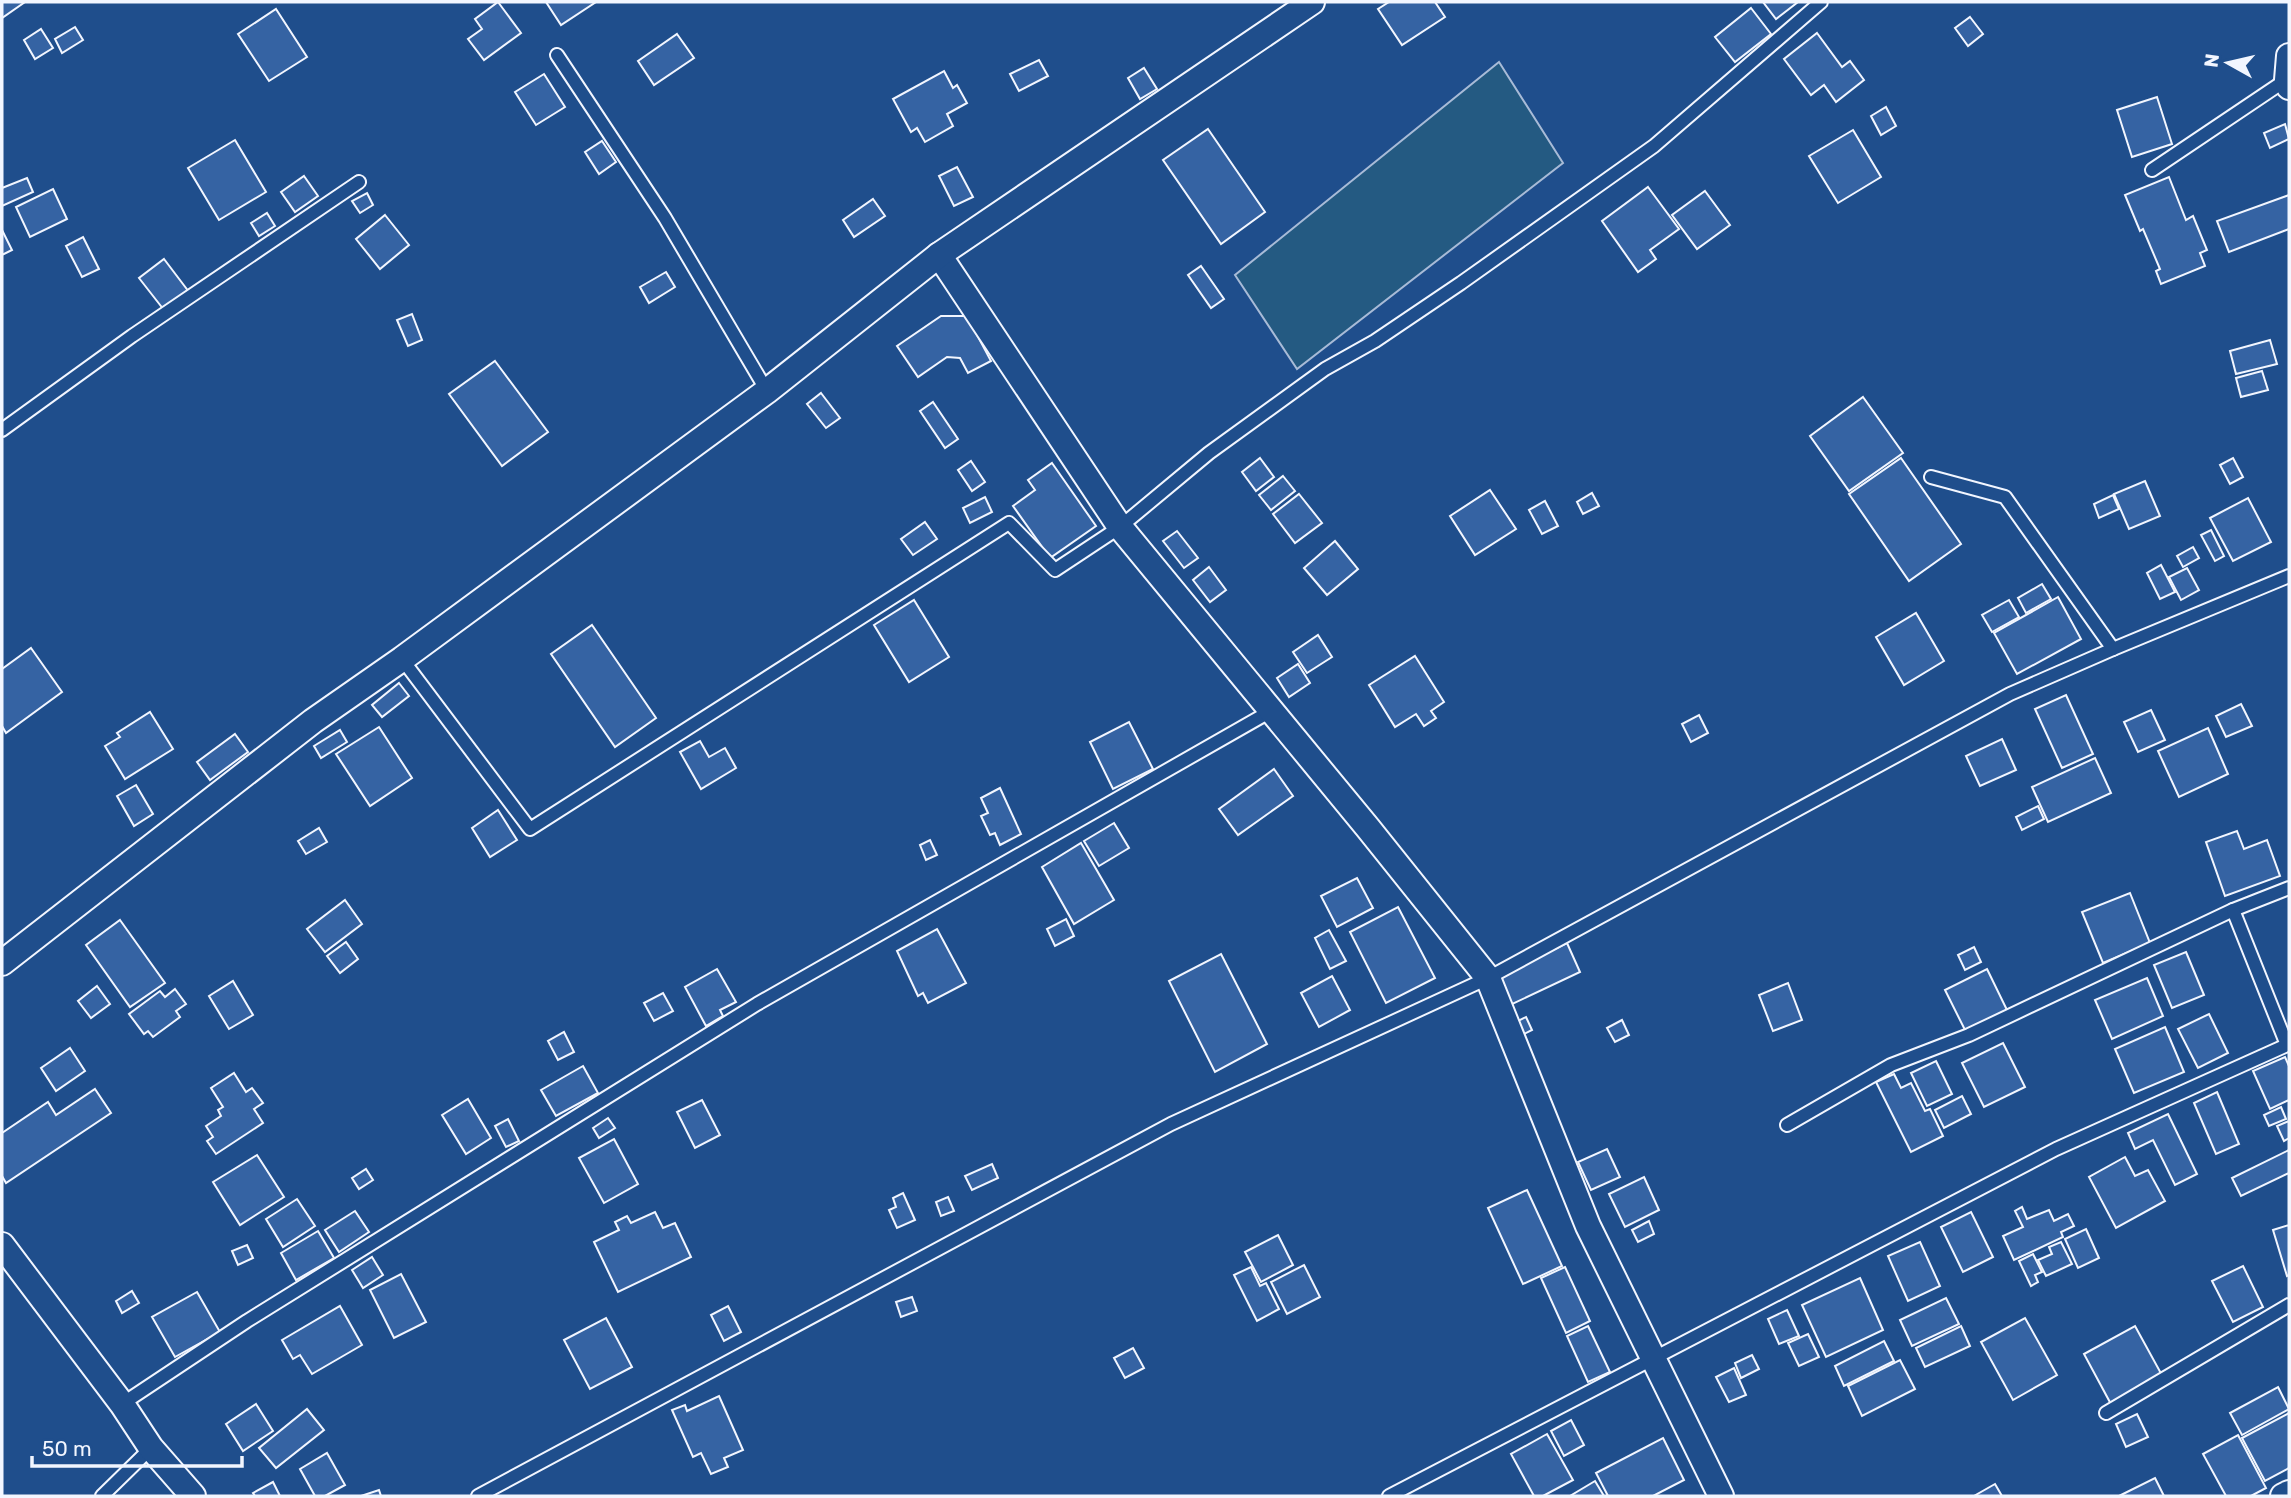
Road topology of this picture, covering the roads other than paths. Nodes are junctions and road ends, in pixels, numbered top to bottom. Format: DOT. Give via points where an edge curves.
graph roads {
  1 [pos="1312,2"];
  2 [pos="1821,2"];
  3 [pos="557,55"];
  4 [pos="2289,75"];
  5 [pos="2152,170"];
  6 [pos="359,182"];
  7 [pos="939,255"];
  8 [pos="767,391"];
  9 [pos="2,430"];
  10 [pos="1931,477"];
  11 [pos="1120,527"];
  12 [pos="2289,576"];
  13 [pos="2113,649"];
  14 [pos="402,659"];
  15 [pos="1271,711"];
  16 [pos="2289,888"];
  17 [pos="2233,910"];
  18 [pos="2,963"];
  19 [pos="1488,978"];
  20 [pos="1787,1125"];
  21 [pos="2,1245"];
  22 [pos="2289,1305"];
  23 [pos="1652,1359"];
  24 [pos="122,1405"];
  25 [pos="2106,1413"];
  26 [pos="151,1448"];
  27 [pos="2289,1493"];
  28 [pos="102,1496"];
  29 [pos="193,1496"];
  30 [pos="478,1496"];
  31 [pos="1389,1496"];
  32 [pos="1721,1496"];
  33 [pos="2283,1496"];
  1 -- 7 [label="street"];
  2 -- 11 [label="lane" via="1654,146 1451,290 1325,369 1209,453"];
  3 -- 8 [label="lane" via="665,218"];
  4 -- 5 [label="lane"];
  6 -- 9 [label="lane"];
  7 -- 8 [label="street"];
  7 -- 11 [label="street"];
  8 -- 14 [label="street"];
  10 -- 13 [label="lane" via="2006,497"];
  11 -- 14 [label="lane" via="1055,570 1009,523 530,829"];
  11 -- 15 [label="street"];
  12 -- 13 [label="lane"];
  13 -- 19 [label="lane" via="2010,694"];
  14 -- 18 [label="street" via="313,721"];
  15 -- 19 [label="street"];
  15 -- 24 [label="lane" via="757,1004 247,1321"];
  16 -- 17 [label="lane"];
  17 -- 20 [label="lane" via="1969,1035 1891,1066"];
  17 -- 23 [label="lane" via="2287,1045 2056,1149"];
  19 -- 23 [label="street" via="1588,1226"];
  19 -- 30 [label="lane" via="1171,1124"];
  21 -- 24 [label="street"];
  22 -- 25 [label="lane"];
  23 -- 31 [label="lane"];
  23 -- 32 [label="street"];
  24 -- 26 [label="street"];
  26 -- 28 [label="lane"];
  26 -- 29 [label="street"];
  27 -- 33 [label="street"];
}
